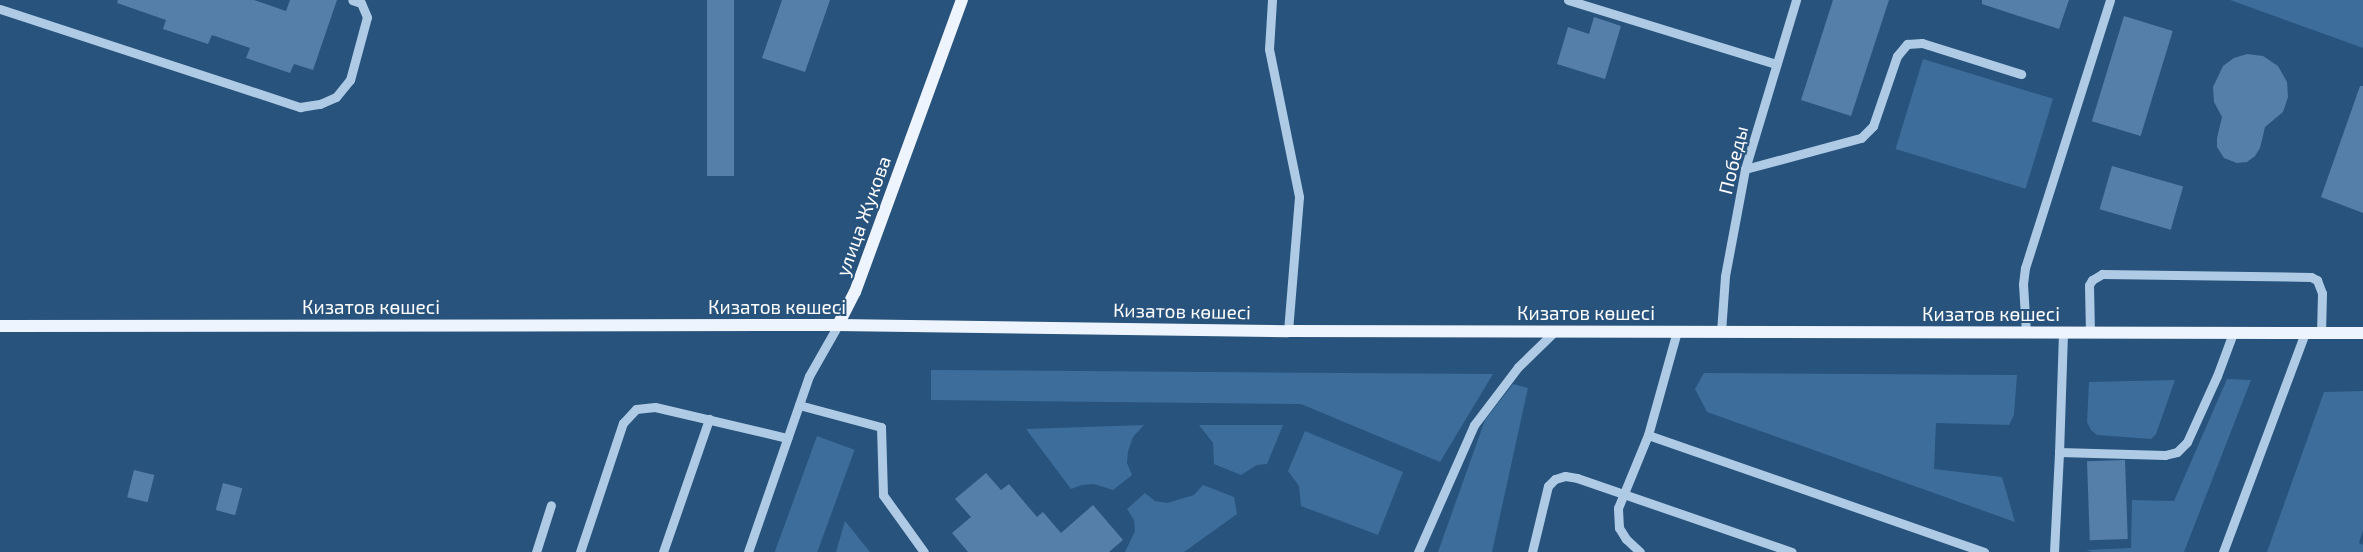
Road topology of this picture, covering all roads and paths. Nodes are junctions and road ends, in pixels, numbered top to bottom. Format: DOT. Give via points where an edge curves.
graph roads {
  1 [pos="352,0"];
  2 [pos="962,0"];
  3 [pos="1272,0"];
  4 [pos="1568,0"];
  5 [pos="1796,0"];
  6 [pos="2110,0"];
  7 [pos="0,9"];
  8 [pos="1776,64"];
  9 [pos="2021,74"];
  10 [pos="1745,169"];
  11 [pos="838,325"];
  12 [pos="0,326"];
  13 [pos="1288,331"];
  14 [pos="1556,331"];
  15 [pos="1677,331"];
  16 [pos="1721,332"];
  17 [pos="2026,333"];
  18 [pos="2063,333"];
  19 [pos="2090,333"];
  20 [pos="2233,333"];
  21 [pos="2305,333"];
  22 [pos="2321,333"];
  23 [pos="2363,333"];
  24 [pos="799,404"];
  25 [pos="709,419"];
  26 [pos="1648,436"];
  27 [pos="787,438"];
  28 [pos="2059,452"];
  29 [pos="1624,494"];
  30 [pos="551,505"];
  31 [pos="536,552"];
  32 [pos="580,552"];
  33 [pos="663,552"];
  34 [pos="748,552"];
  35 [pos="924,552"];
  36 [pos="1418,552"];
  37 [pos="1532,552"];
  38 [pos="1640,552"];
  39 [pos="1792,552"];
  40 [pos="1984,552"];
  41 [pos="2054,552"];
  42 [pos="2224,552"];
  1 -- 7 [label="street" via="361,3 367,17 350,80 336,97 320,104 300,106"];
  2 -- 11 [label="main road, улица Жукова" via="856,292"];
  3 -- 13 [label="street" via="1269,49 1299,197"];
  4 -- 8 [label="street"];
  5 -- 8 [label="street, Победы"];
  6 -- 17 [label="street" via="2025,268"];
  8 -- 10 [label="street, Победы"];
  9 -- 10 [label="street" via="1922,43 1907,44 1898,56 1874,126 1862,138"];
  10 -- 16 [label="street, Победы" via="1725,276"];
  11 -- 12 [label="main road, Кизатов көшесі"];
  11 -- 13 [label="main road, Кизатов көшесі"];
  11 -- 24 [label="street, улица Жукова" via="809,376"];
  13 -- 14 [label="main road, Кизатов көшесі"];
  14 -- 15 [label="main road, Кизатов көшесі"];
  14 -- 36 [label="street" via="1518,367 1474,425"];
  15 -- 16 [label="main road, Кизатов көшесі"];
  15 -- 26 [label="street"];
  16 -- 17 [label="main road, Кизатов көшесі"];
  17 -- 18 [label="main road, Кизатов көшесі"];
  18 -- 19 [label="main road, Кизатов көшесі"];
  18 -- 28 [label="street"];
  19 -- 20 [label="main road, Кизатов көшесі"];
  19 -- 22 [label="street" via="2090,286 2092,280 2102,274 2311,277 2317,280 2322,293"];
  20 -- 21 [label="main road, Кизатов көшесі"];
  20 -- 28 [label="street" via="2187,442 2177,452 2164,455"];
  21 -- 22 [label="main road, Кизатов көшесі"];
  21 -- 42 [label="street"];
  22 -- 23 [label="main road, Кизатов көшесі"];
  24 -- 27 [label="street, улица Жукова"];
  24 -- 35 [label="street" via="881,427 883,495"];
  25 -- 27 [label="street"];
  25 -- 32 [label="street" via="655,407 636,409 629,414 619,433"];
  25 -- 33 [label="street"];
  26 -- 29 [label="street"];
  26 -- 40 [label="street"];
  27 -- 34 [label="street, улица Жукова"];
  28 -- 41 [label="street"];
  29 -- 37 [label="street" via="1577,478 1565,476 1555,480 1544,496"];
  29 -- 38 [label="street" via="1618,508 1619,528"];
  29 -- 39 [label="street"];
  30 -- 31 [label="street"];
}
